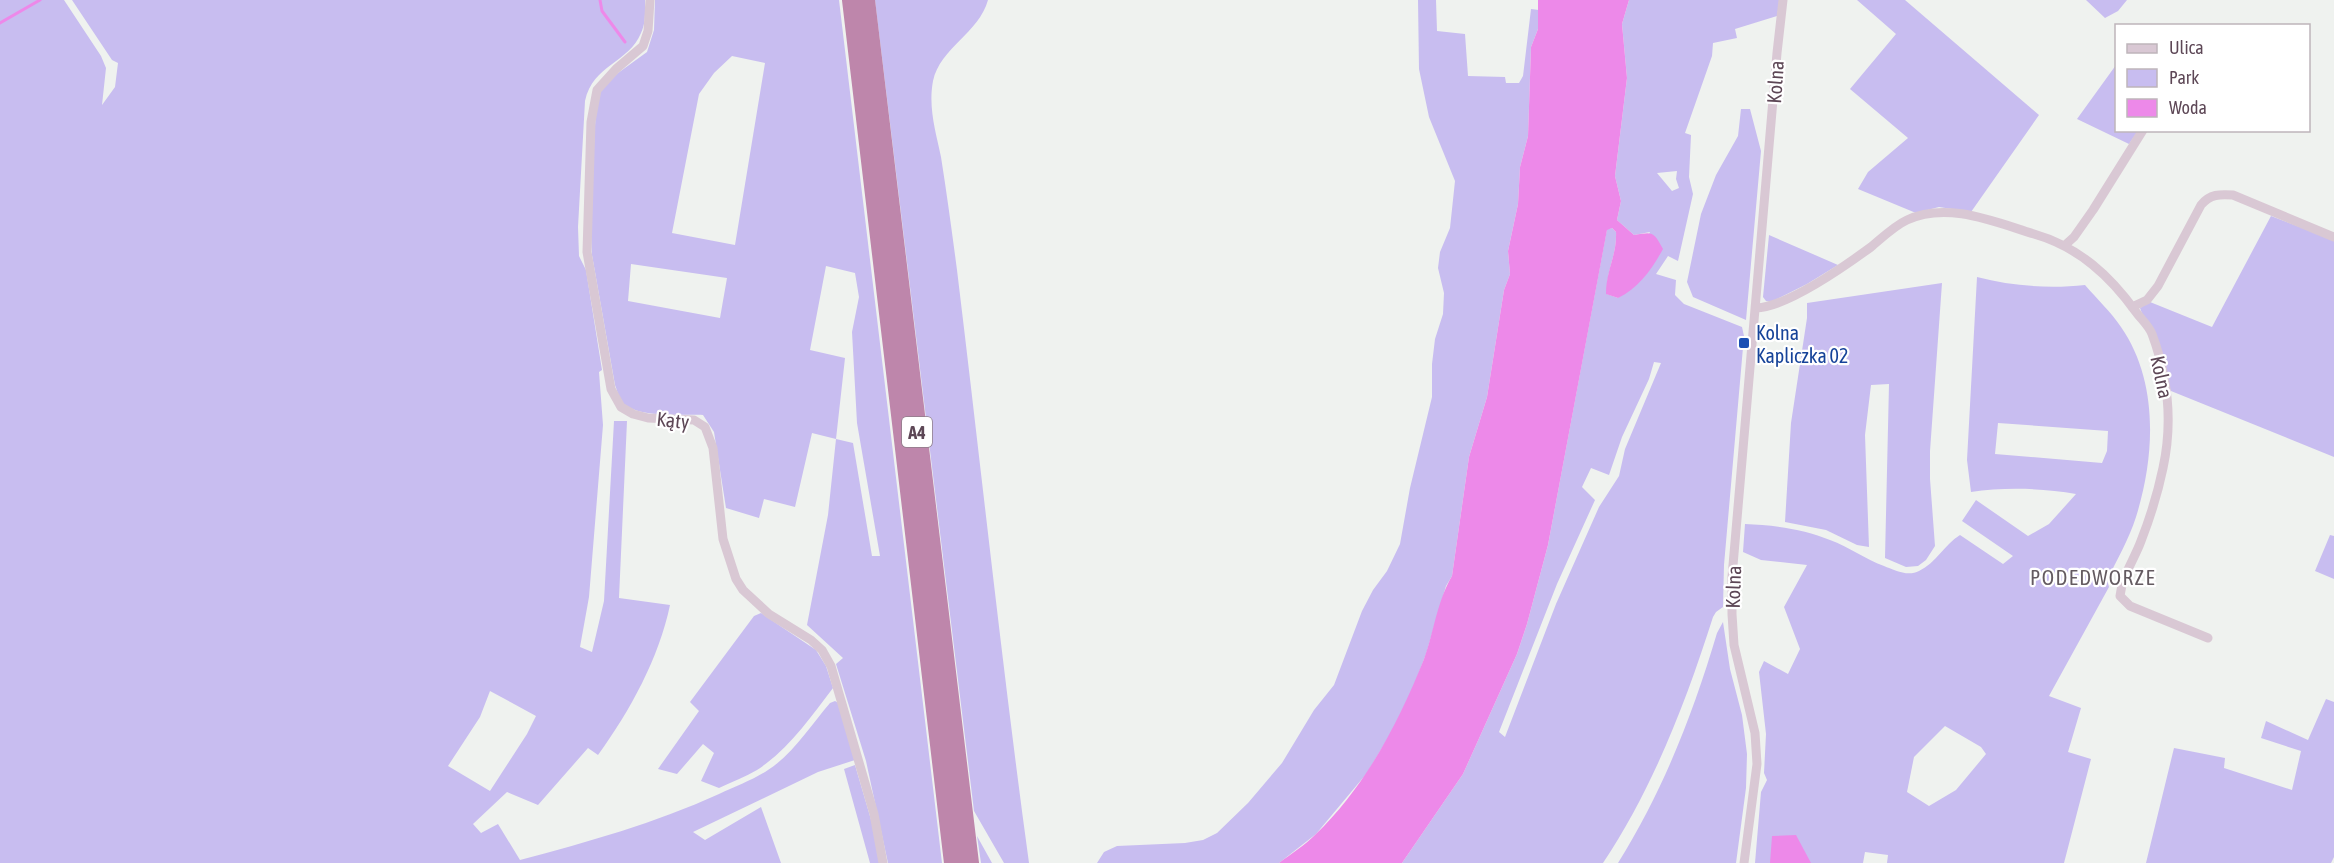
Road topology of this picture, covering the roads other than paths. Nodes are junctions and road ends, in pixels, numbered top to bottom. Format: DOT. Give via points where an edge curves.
graph roads {
  1 [pos="650,0"];
  2 [pos="851,0"];
  3 [pos="866,0"];
  4 [pos="1783,0"];
  5 [pos="2142,132"];
  6 [pos="2334,237"];
  7 [pos="2064,246"];
  8 [pos="2132,307"];
  9 [pos="1756,308"];
  10 [pos="2208,638"];
  11 [pos="883,863"];
  12 [pos="953,863"];
  13 [pos="970,863"];
  14 [pos="1744,863"];
  1 -- 11 [label="street, Kąty" via="643,46 597,90 591,122 587,252 611,389 621,407 633,414 694,420 705,427 713,448 723,539 731,567 743,590 769,614 811,640 831,666 874,814"];
  2 -- 12 [label="highway, A4"];
  3 -- 13 [label="highway, A4"];
  4 -- 9 [label="street, Kolna"];
  5 -- 7 [label="street" via="2093,210"];
  6 -- 8 [label="street" via="2233,195 2218,194 2201,206 2158,286 2147,300"];
  7 -- 8 [label="street, Kolna" via="2103,272"];
  7 -- 9 [label="street, Kolna" via="1956,212 1927,214 1906,220 1819,281 1772,306"];
  8 -- 10 [label="street, Kolna" via="2151,332 2168,392 2169,423 2163,467 2120,596 2130,606"];
  9 -- 14 [label="street, Kolna" via="1731,595 1736,654 1756,746 1755,786"];
}
